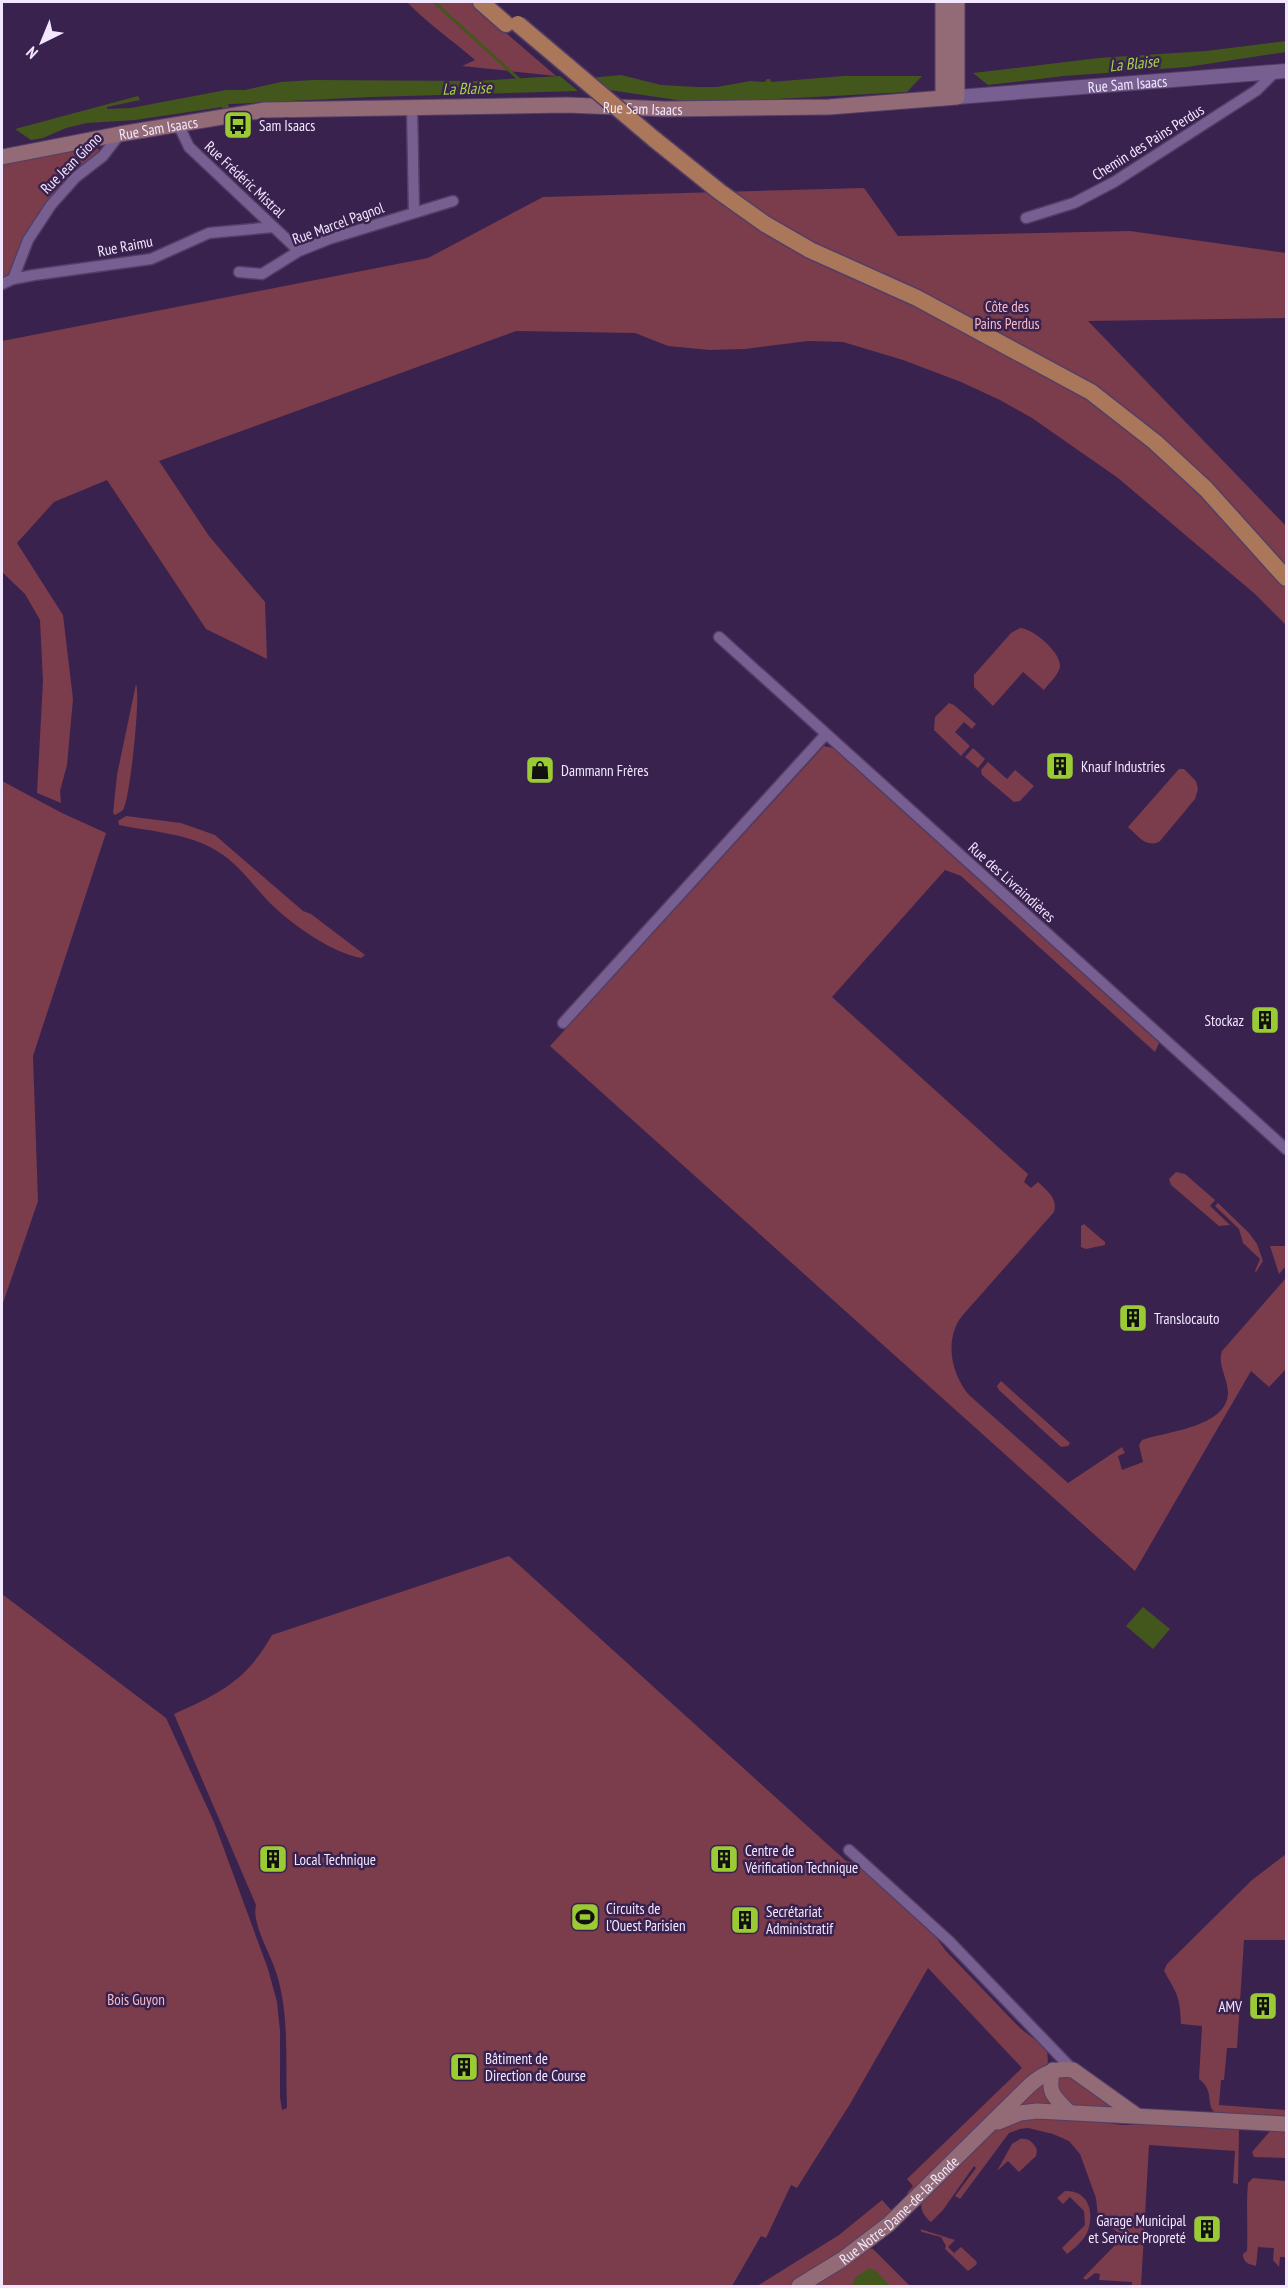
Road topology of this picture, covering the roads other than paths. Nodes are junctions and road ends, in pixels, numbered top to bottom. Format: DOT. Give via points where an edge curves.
graph roads {
  1 [pos="481,2"];
  2 [pos="495,2"];
  3 [pos="943,2"];
  4 [pos="957,2"];
  5 [pos="512,24"];
  6 [pos="1281,71"];
  7 [pos="950,97"];
  8 [pos="412,106"];
  9 [pos="178,124"];
  10 [pos="120,134"];
  11 [pos="2,157"];
  12 [pos="453,201"];
  13 [pos="414,213"];
  14 [pos="1026,218"];
  15 [pos="274,227"];
  16 [pos="299,250"];
  17 [pos="239,272"];
  18 [pos="14,279"];
  19 [pos="2,285"];
  20 [pos="1287,578"];
  21 [pos="719,637"];
  22 [pos="826,734"];
  23 [pos="563,1023"];
  24 [pos="1287,1149"];
  25 [pos="849,1850"];
  26 [pos="1053,2070"];
  27 [pos="1073,2070"];
  28 [pos="1068,2111"];
  29 [pos="1136,2115"];
  30 [pos="1287,2124"];
  31 [pos="991,2126"];
  32 [pos="799,2286"];
  1 -- 5 [label="main road"];
  2 -- 5 [label="main road"];
  3 -- 7 [label="main road"];
  4 -- 7 [label="main road"];
  5 -- 20 [label="main road, bridge" via="647,139 765,224 810,250 917,298 1091,392 1147,435 1206,489"];
  6 -- 7 [label="street, Rue Sam Isaacs"];
  6 -- 14 [label="street, Chemin des Pains Perdus" via="1114,182 1074,202"];
  7 -- 8 [label="main road, Rue Sam Isaacs" via="829,107"];
  8 -- 9 [label="main road, Rue Sam Isaacs" via="265,110"];
  8 -- 13 [label="street"];
  9 -- 10 [label="main road, Rue Sam Isaacs"];
  9 -- 15 [label="street, Rue Frédéric Mistral" via="189,147"];
  10 -- 11 [label="main road, Rue Sam Isaacs"];
  10 -- 18 [label="street, Rue Jean Giono" via="103,156 76,177 51,205 28,240"];
  12 -- 13 [label="street, Rue Marcel Pagnol"];
  13 -- 16 [label="street, Rue Marcel Pagnol"];
  15 -- 16 [label="street, Rue Frédéric Mistral"];
  15 -- 18 [label="street, Rue Raimu" via="209,233 151,260"];
  16 -- 17 [label="street, Rue Marcel Pagnol" via="262,274"];
  18 -- 19 [label="street, Rue Raimu"];
  21 -- 22 [label="street, Rue des Livraindières"];
  22 -- 23 [label="street"];
  22 -- 24 [label="street, Rue des Livraindières"];
  25 -- 27 [label="street" via="949,1941"];
  26 -- 27 [label="main road"];
  26 -- 28 [label="main road" via="1051,2091"];
  26 -- 31 [label="main road, Rue Notre-Dame-de-la-Ronde" via="1030,2085"];
  27 -- 29 [label="main road"];
  28 -- 29 [label="main road, Rue Notre-Dame-de-la-Ronde"];
  28 -- 31 [label="main road, Rue Notre-Dame-de-la-Ronde" via="1020,2113"];
  29 -- 30 [label="main road, Rue Notre-Dame-de-la-Ronde"];
  31 -- 32 [label="main road, Rue Notre-Dame-de-la-Ronde" via="889,2224"];
}
